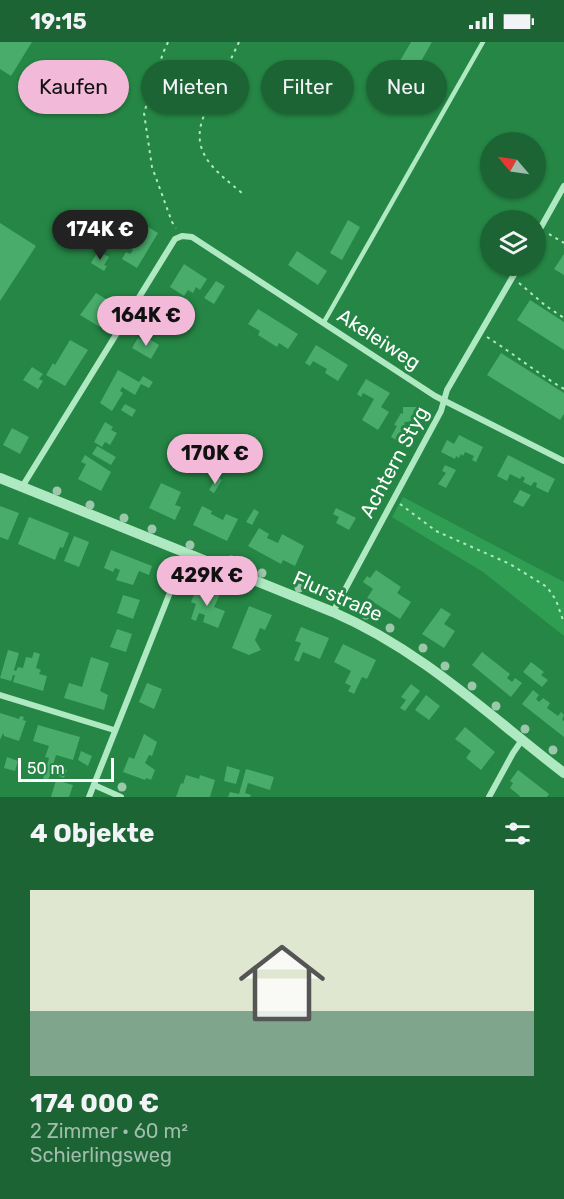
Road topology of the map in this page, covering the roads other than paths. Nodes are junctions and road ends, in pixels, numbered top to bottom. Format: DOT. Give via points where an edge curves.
graph roads {
  1 [pos="483,42"];
  2 [pos="564,186"];
  3 [pos="546,218"];
  4 [pos="513,276"];
  5 [pos="324,322"];
  6 [pos="444,401"];
  7 [pos="564,461"];
  8 [pos="0,478"];
  9 [pos="22,487"];
  10 [pos="186,552"];
  11 [pos="333,612"];
  12 [pos="0,695"];
  13 [pos="114,730"];
  14 [pos="522,740"];
  15 [pos="564,773"];
  16 [pos="94,785"];
  17 [pos="89,797"];
  18 [pos="121,797"];
  19 [pos="489,797"];
  1 -- 5 [label="lane"];
  2 -- 3 [label="street"];
  4 -- 6 [label="street, Achtern Styg"];
  5 -- 6 [label="street, Akeleiweg"];
  5 -- 9 [label="street, Akeleiweg" via="192,237 175,239"];
  6 -- 7 [label="street, Akeleiweg"];
  6 -- 11 [label="street, Achtern Styg"];
  8 -- 9 [label="street, Flurstraße"];
  9 -- 10 [label="street, Flurstraße"];
  10 -- 11 [label="street, Flurstraße"];
  10 -- 13 [label="street"];
  11 -- 14 [label="street, Flurstraße" via="414,655"];
  12 -- 13 [label="street"];
  13 -- 16 [label="street"];
  14 -- 15 [label="street, Flurstraße"];
  14 -- 19 [label="street"];
  16 -- 17 [label="street"];
  16 -- 18 [label="street"];
}
